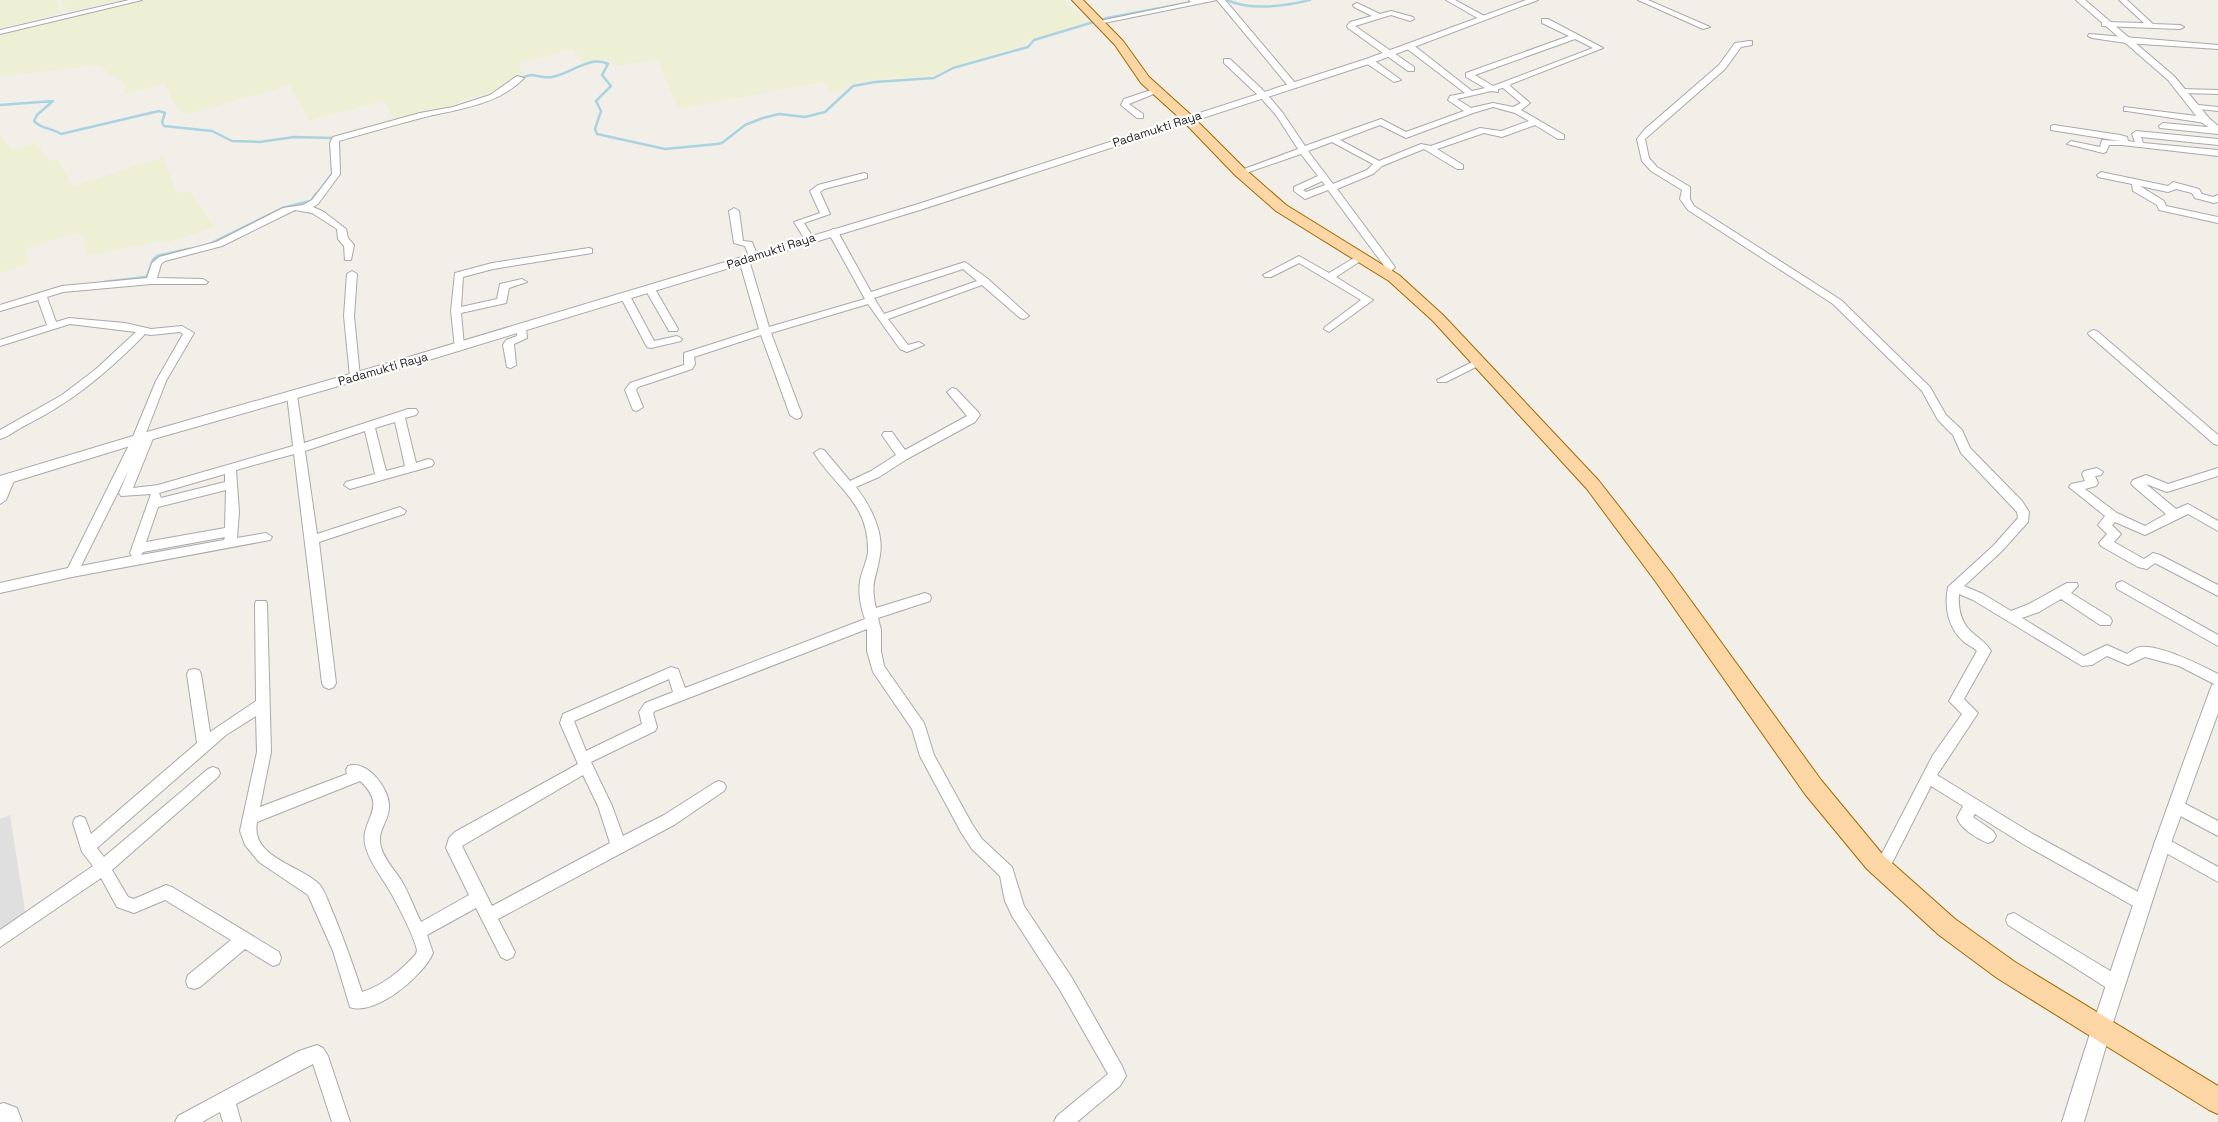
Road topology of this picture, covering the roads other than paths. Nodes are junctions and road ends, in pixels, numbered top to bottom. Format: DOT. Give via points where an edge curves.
graph roads {
  1 [pos="138,0"];
  2 [pos="1077,0"];
  3 [pos="1213,0"];
  4 [pos="1221,0"];
  5 [pos="1450,0"];
  6 [pos="1534,0"];
  7 [pos="1642,0"];
  8 [pos="2080,0"];
  9 [pos="2123,0"];
  10 [pos="1195,1"];
  11 [pos="1357,5"];
  12 [pos="1378,16"];
  13 [pos="1484,18"];
  14 [pos="1410,20"];
  15 [pos="1545,21"];
  16 [pos="1099,22"];
  17 [pos="2105,24"];
  18 [pos="2150,25"];
  19 [pos="1706,27"];
  20 [pos="2180,27"];
  21 [pos="0,32"];
  22 [pos="1576,36"];
  23 [pos="2092,36"];
  24 [pos="2121,40"];
  25 [pos="1748,43"];
  26 [pos="1409,46"];
  27 [pos="2218,47"];
  28 [pos="1390,53"];
  29 [pos="1369,60"];
  30 [pos="1510,60"];
  31 [pos="1227,61"];
  32 [pos="1518,64"];
  33 [pos="1526,68"];
  34 [pos="1411,69"];
  35 [pos="1535,72"];
  36 [pos="520,78"];
  37 [pos="1396,80"];
  38 [pos="1505,85"];
  39 [pos="1293,86"];
  40 [pos="1492,88"];
  41 [pos="1157,91"];
  42 [pos="2183,91"];
  43 [pos="2218,92"];
  44 [pos="1470,93"];
  45 [pos="1263,95"];
  46 [pos="1525,104"];
  47 [pos="2193,106"];
  48 [pos="2127,109"];
  49 [pos="2218,109"];
  50 [pos="1515,110"];
  51 [pos="1470,111"];
  52 [pos="1140,116"];
  53 [pos="1187,118"];
  54 [pos="2202,120"];
  55 [pos="1536,122"];
  56 [pos="2164,126"];
  57 [pos="2054,128"];
  58 [pos="2216,131"];
  59 [pos="1406,134"];
  60 [pos="1561,137"];
  61 [pos="1332,139"];
  62 [pos="2217,142"];
  63 [pos="2124,143"];
  64 [pos="2071,144"];
  65 [pos="2140,145"];
  66 [pos="1427,147"];
  67 [pos="1303,150"];
  68 [pos="2218,153"];
  69 [pos="1378,164"];
  70 [pos="1460,167"];
  71 [pos="1240,172"];
  72 [pos="2101,175"];
  73 [pos="864,176"];
  74 [pos="1324,177"];
  75 [pos="2136,182"];
  76 [pos="1331,187"];
  77 [pos="2218,198"];
  78 [pos="307,206"];
  79 [pos="734,211"];
  80 [pos="2218,220"];
  81 [pos="833,232"];
  82 [pos="809,239"];
  83 [pos="589,251"];
  84 [pos="348,258"];
  85 [pos="1359,258"];
  86 [pos="749,259"];
  87 [pos="1385,273"];
  88 [pos="352,274"];
  89 [pos="1268,275"];
  90 [pos="1329,277"];
  91 [pos="151,281"];
  92 [pos="985,281"];
  93 [pos="203,282"];
  94 [pos="522,282"];
  95 [pos="650,289"];
  96 [pos="41,294"];
  97 [pos="625,296"];
  98 [pos="870,298"];
  99 [pos="0,308"];
  100 [pos="456,311"];
  101 [pos="1024,316"];
  102 [pos="882,318"];
  103 [pos="52,325"];
  104 [pos="521,327"];
  105 [pos="1329,329"];
  106 [pos="142,331"];
  107 [pos="765,331"];
  108 [pos="2093,333"];
  109 [pos="0,343"];
  110 [pos="920,345"];
  111 [pos="459,346"];
  112 [pos="1478,362"];
  113 [pos="511,365"];
  114 [pos="355,377"];
  115 [pos="1442,380"];
  116 [pos="952,392"];
  117 [pos="292,395"];
  118 [pos="637,407"];
  119 [pos="412,412"];
  120 [pos="796,415"];
  121 [pos="399,416"];
  122 [pos="370,426"];
  123 [pos="0,435"];
  124 [pos="888,435"];
  125 [pos="143,438"];
  126 [pos="2218,441"];
  127 [pos="298,449"];
  128 [pos="820,453"];
  129 [pos="903,456"];
  130 [pos="428,462"];
  131 [pos="230,468"];
  132 [pos="411,468"];
  133 [pos="2097,472"];
  134 [pos="2218,472"];
  135 [pos="381,476"];
  136 [pos="5,480"];
  137 [pos="231,485"];
  138 [pos="350,485"];
  139 [pos="850,486"];
  140 [pos="158,489"];
  141 [pos="0,500"];
  142 [pos="153,504"];
  143 [pos="400,511"];
  144 [pos="2175,515"];
  145 [pos="2113,516"];
  146 [pos="2218,526"];
  147 [pos="231,531"];
  148 [pos="266,537"];
  149 [pos="312,540"];
  150 [pos="230,544"];
  151 [pos="138,548"];
  152 [pos="133,561"];
  153 [pos="72,572"];
  154 [pos="2122,586"];
  155 [pos="1954,587"];
  156 [pos="0,588"];
  157 [pos="2218,591"];
  158 [pos="925,598"];
  159 [pos="261,604"];
  160 [pos="2010,617"];
  161 [pos="871,618"];
  162 [pos="2105,621"];
  163 [pos="2213,638"];
  164 [pos="194,674"];
  165 [pos="329,683"];
  166 [pos="2218,689"];
  167 [pos="682,694"];
  168 [pos="262,704"];
  169 [pos="205,746"];
  170 [pos="584,763"];
  171 [pos="213,774"];
  172 [pos="1929,777"];
  173 [pos="719,787"];
  174 [pos="1973,805"];
  175 [pos="2176,806"];
  176 [pos="252,817"];
  177 [pos="80,823"];
  178 [pos="2218,829"];
  179 [pos="1988,836"];
  180 [pos="2162,844"];
  181 [pos="619,846"];
  182 [pos="86,847"];
  183 [pos="103,868"];
  184 [pos="1882,868"];
  185 [pos="2218,875"];
  186 [pos="480,898"];
  187 [pos="2143,903"];
  188 [pos="489,916"];
  189 [pos="2014,920"];
  190 [pos="417,932"];
  191 [pos="0,939"];
  192 [pos="243,940"];
  193 [pos="507,952"];
  194 [pos="273,958"];
  195 [pos="194,981"];
  196 [pos="2116,984"];
  197 [pos="2101,1029"];
  198 [pos="226,1100"];
  199 [pos="2218,1101"];
  200 [pos="0,1113"];
  201 [pos="12,1122"];
  202 [pos="184,1122"];
  203 [pos="232,1122"];
  204 [pos="341,1122"];
  205 [pos="1063,1122"];
  206 [pos="2074,1122"];
  1 -- 21 [label="street"];
  2 -- 16 [label="main road"];
  3 -- 10 [label="street"];
  4 -- 39 [label="street"];
  5 -- 13 [label="street"];
  6 -- 13 [label="street, Padamukti Raya"];
  7 -- 19 [label="street"];
  8 -- 17 [label="street"];
  9 -- 18 [label="street"];
  10 -- 16 [label="street"];
  11 -- 12 [label="street"];
  12 -- 14 [label="street" via="1393,13"];
  12 -- 28 [label="street" via="1351,26"];
  13 -- 26 [label="street, Padamukti Raya"];
  15 -- 22 [label="street"];
  16 -- 41 [label="main road"];
  17 -- 18 [label="street"];
  17 -- 24 [label="street"];
  18 -- 20 [label="street"];
  22 -- 30 [label="street"];
  22 -- 35 [label="street" via="1599,48"];
  23 -- 24 [label="street"];
  24 -- 27 [label="street"];
  24 -- 42 [label="street"];
  25 -- 155 [label="street" via="1738,45 1722,67 1648,131 1642,139 1645,158 1654,169 1687,189 1685,199 1691,208 1837,302 1926,389 1942,417 1958,432 1965,450 2018,504 2024,519 1997,549"];
  26 -- 28 [label="street, Padamukti Raya"];
  26 -- 44 [label="street"];
  28 -- 29 [label="street, Padamukti Raya"];
  28 -- 34 [label="street"];
  29 -- 37 [label="street"];
  29 -- 39 [label="street, Padamukti Raya"];
  30 -- 32 [label="street"];
  30 -- 40 [label="street" via="1469,75"];
  31 -- 45 [label="street"];
  33 -- 35 [label="street"];
  35 -- 38 [label="street"];
  36 -- 78 [label="street" via="493,97 336,139 336,174 315,202"];
  38 -- 40 [label="street"];
  38 -- 46 [label="street" via="1526,100"];
  39 -- 45 [label="street, Padamukti Raya"];
  40 -- 44 [label="street"];
  40 -- 46 [label="street"];
  41 -- 52 [label="street" via="1127,101 1125,105"];
  41 -- 53 [label="main road"];
  42 -- 43 [label="street"];
  42 -- 47 [label="street"];
  44 -- 51 [label="street" via="1452,100"];
  45 -- 53 [label="street, Padamukti Raya"];
  45 -- 67 [label="street"];
  46 -- 50 [label="street"];
  47 -- 49 [label="street"];
  47 -- 54 [label="street"];
  48 -- 54 [label="street"];
  50 -- 51 [label="street" via="1493,106"];
  50 -- 55 [label="street"];
  51 -- 59 [label="street"];
  53 -- 71 [label="main road"];
  53 -- 81 [label="street, Padamukti Raya"];
  54 -- 58 [label="street"];
  55 -- 60 [label="street"];
  55 -- 66 [label="street" via="1502,134 1483,130"];
  56 -- 58 [label="street"];
  57 -- 63 [label="street" via="2120,138"];
  59 -- 61 [label="street" via="1381,122"];
  59 -- 66 [label="street"];
  61 -- 67 [label="street"];
  61 -- 69 [label="street"];
  62 -- 65 [label="street" via="2136,134"];
  63 -- 64 [label="street" via="2106,142 2103,150"];
  63 -- 65 [label="street"];
  65 -- 68 [label="street"];
  66 -- 69 [label="street"];
  66 -- 70 [label="street"];
  67 -- 71 [label="street"];
  67 -- 74 [label="street"];
  69 -- 76 [label="street" via="1370,172"];
  71 -- 85 [label="main road" via="1281,208"];
  72 -- 75 [label="street"];
  73 -- 82 [label="street" via="815,191 825,214 799,222"];
  74 -- 76 [label="street"];
  74 -- 76 [label="street" via="1297,189 1305,196"];
  75 -- 77 [label="street" via="2168,188 2174,186 2196,191 2198,196"];
  75 -- 80 [label="street" via="2136,189 2161,204 2162,208"];
  76 -- 87 [label="street" via="1390,267"];
  78 -- 84 [label="street" via="341,228 343,239 349,245"];
  78 -- 91 [label="street" via="286,210 219,244 162,259 157,263"];
  79 -- 86 [label="street" via="739,243 749,244"];
  81 -- 82 [label="street, Padamukti Raya"];
  81 -- 98 [label="street"];
  82 -- 86 [label="street, Padamukti Raya"];
  83 -- 100 [label="street" via="460,273 457,276"];
  85 -- 87 [label="main road"];
  85 -- 90 [label="street"];
  86 -- 95 [label="street, Padamukti Raya"];
  86 -- 107 [label="street"];
  87 -- 112 [label="main road" via="1438,318"];
  88 -- 114 [label="street" via="349,316"];
  89 -- 90 [label="street" via="1299,259"];
  90 -- 105 [label="street" via="1368,301"];
  91 -- 93 [label="street"];
  91 -- 96 [label="street" via="70,288"];
  92 -- 98 [label="street" via="963,264"];
  92 -- 101 [label="street"];
  92 -- 102 [label="street"];
  94 -- 100 [label="street" via="504,286 502,301"];
  95 -- 97 [label="street, Padamukti Raya"];
  95 -- 97 [label="street" via="675,334 651,345"];
  96 -- 99 [label="street"];
  96 -- 103 [label="street"];
  97 -- 104 [label="street, Padamukti Raya"];
  98 -- 102 [label="street"];
  98 -- 107 [label="street"];
  100 -- 111 [label="street"];
  102 -- 110 [label="street" via="907,349"];
  103 -- 106 [label="street" via="75,320"];
  103 -- 109 [label="street"];
  104 -- 111 [label="street, Padamukti Raya"];
  104 -- 113 [label="street" via="522,338 508,345"];
  106 -- 123 [label="street" via="106,368 85,384 54,406"];
  106 -- 125 [label="street" via="182,329 189,333 161,380"];
  107 -- 118 [label="street" via="700,350 688,355 688,367 634,385 630,390"];
  107 -- 120 [label="street"];
  108 -- 126 [label="street"];
  111 -- 114 [label="street, Padamukti Raya"];
  112 -- 115 [label="street"];
  112 -- 184 [label="main road" via="1593,486 1663,577 1813,787"];
  114 -- 117 [label="street, Padamukti Raya"];
  116 -- 129 [label="street" via="974,415 971,419"];
  117 -- 125 [label="street, Padamukti Raya"];
  117 -- 127 [label="street"];
  119 -- 121 [label="street"];
  121 -- 122 [label="street"];
  121 -- 132 [label="street"];
  122 -- 127 [label="street"];
  122 -- 135 [label="street"];
  124 -- 129 [label="street"];
  125 -- 136 [label="street, Padamukti Raya"];
  125 -- 140 [label="street" via="124,492"];
  125 -- 153 [label="street"];
  127 -- 131 [label="street"];
  127 -- 149 [label="street"];
  128 -- 139 [label="street"];
  129 -- 139 [label="street"];
  130 -- 132 [label="street"];
  131 -- 137 [label="street"];
  131 -- 140 [label="street"];
  132 -- 135 [label="street"];
  133 -- 145 [label="street" via="2088,474 2092,483 2075,487"];
  134 -- 144 [label="street" via="2167,488 2146,479 2137,482"];
  135 -- 138 [label="street"];
  136 -- 141 [label="street"];
  137 -- 142 [label="street"];
  137 -- 147 [label="street"];
  139 -- 161 [label="street" via="863,505 875,544 866,582"];
  140 -- 142 [label="street"];
  142 -- 151 [label="street"];
  143 -- 149 [label="street"];
  144 -- 145 [label="street" via="2145,530"];
  144 -- 146 [label="street" via="2188,508"];
  145 -- 157 [label="street" via="2104,525 2115,534 2106,544 2142,564 2156,558"];
  147 -- 150 [label="street"];
  147 -- 151 [label="street"];
  148 -- 150 [label="street"];
  149 -- 165 [label="street"];
  150 -- 152 [label="street"];
  151 -- 152 [label="street"];
  152 -- 153 [label="street"];
  153 -- 156 [label="street"];
  154 -- 163 [label="street"];
  155 -- 160 [label="street" via="1978,597"];
  155 -- 172 [label="street" via="1951,610 1954,620 1962,632 1984,651 1956,701 1971,714"];
  158 -- 161 [label="street"];
  159 -- 168 [label="street"];
  160 -- 162 [label="street" via="2034,608 2066,589"];
  160 -- 166 [label="street" via="2082,662 2107,650 2128,660 2142,652 2182,662"];
  161 -- 167 [label="street"];
  161 -- 205 [label="street" via="878,668 919,727 927,756 974,840 1007,872 1018,911 1066,984 1116,1072 1114,1080"];
  164 -- 169 [label="street"];
  166 -- 175 [label="street"];
  167 -- 170 [label="street" via="647,709 650,727"];
  167 -- 170 [label="street" via="671,672 568,718 567,723"];
  168 -- 169 [label="street" via="221,731"];
  168 -- 176 [label="street" via="264,752"];
  169 -- 182 [label="street"];
  170 -- 181 [label="street" via="605,806"];
  170 -- 186 [label="street" via="454,843"];
  171 -- 183 [label="street"];
  172 -- 174 [label="street"];
  172 -- 184 [label="street"];
  173 -- 181 [label="street" via="669,820"];
  174 -- 179 [label="street" via="1964,819"];
  174 -- 187 [label="street"];
  175 -- 178 [label="street"];
  175 -- 180 [label="street"];
  176 -- 190 [label="street" via="358,772 371,782 381,803 373,828 377,857 398,891"];
  176 -- 190 [label="street" via="248,831 253,847 306,884 319,898 341,951 356,1001 368,999 394,984 423,957 425,948"];
  177 -- 182 [label="street"];
  180 -- 185 [label="street"];
  180 -- 187 [label="street"];
  181 -- 188 [label="street"];
  182 -- 183 [label="street"];
  183 -- 191 [label="street"];
  183 -- 192 [label="street" via="123,902 140,904 166,892"];
  184 -- 197 [label="main road" via="1947,927 2006,970"];
  186 -- 188 [label="street"];
  186 -- 190 [label="street"];
  187 -- 196 [label="street"];
  188 -- 193 [label="street"];
  189 -- 196 [label="street"];
  192 -- 194 [label="street"];
  192 -- 195 [label="street"];
  196 -- 197 [label="street"];
  197 -- 199 [label="main road"];
  197 -- 206 [label="street"];
  198 -- 202 [label="street"];
  198 -- 203 [label="street"];
  198 -- 204 [label="street" via="305,1057 317,1054"];
  200 -- 201 [label="street" via="11,1114"];
}
